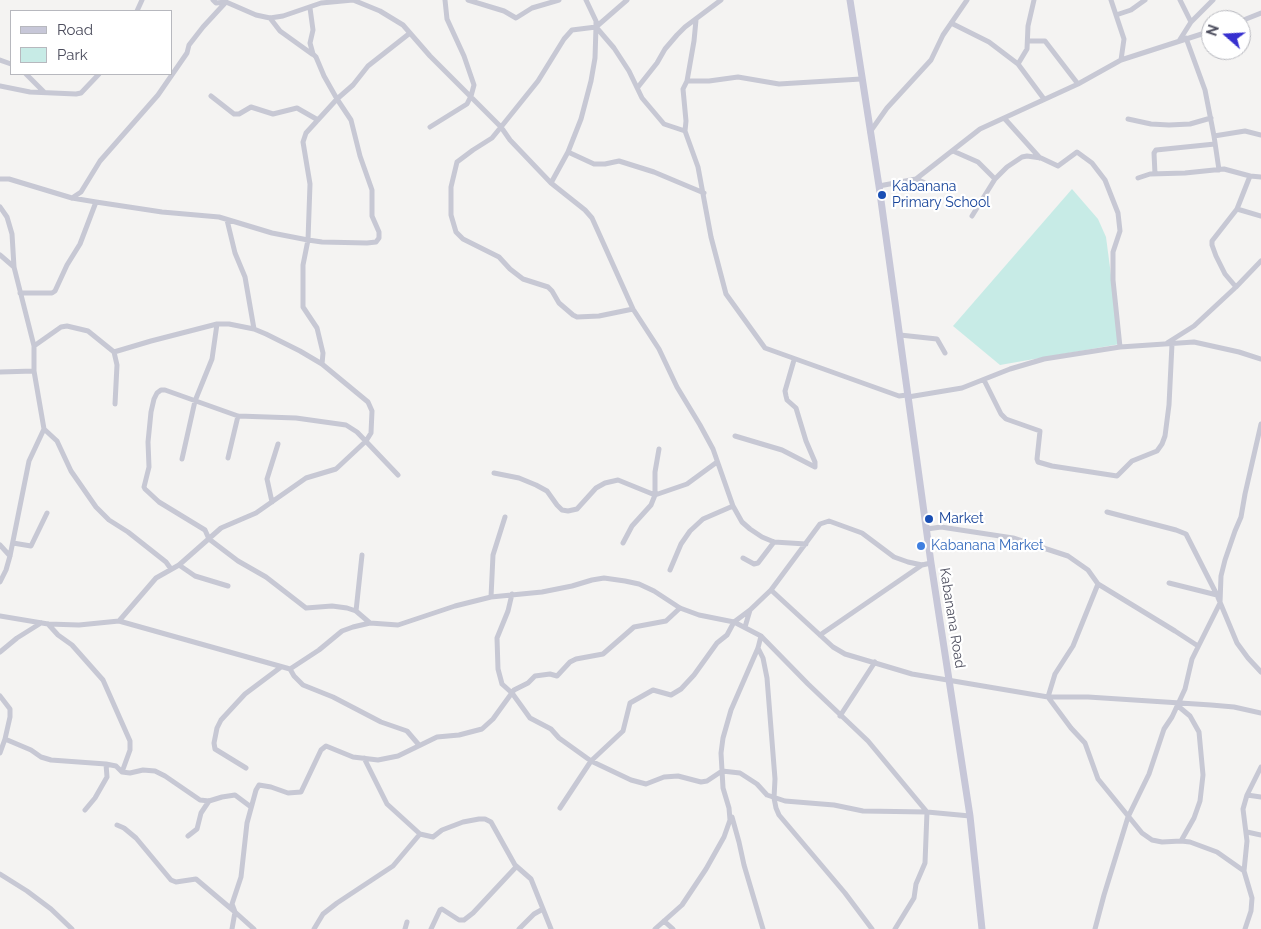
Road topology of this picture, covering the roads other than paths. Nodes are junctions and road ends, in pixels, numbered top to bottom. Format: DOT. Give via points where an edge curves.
graph roads {
  1 [pos="213,0"];
  2 [pos="445,0"];
  3 [pos="468,0"];
  4 [pos="560,0"];
  5 [pos="586,0"];
  6 [pos="626,0"];
  7 [pos="721,0"];
  8 [pos="850,0"];
  9 [pos="967,0"];
  10 [pos="1034,0"];
  11 [pos="1111,0"];
  12 [pos="1145,0"];
  13 [pos="1180,0"];
  14 [pos="1213,0"];
  15 [pos="227,1"];
  16 [pos="310,8"];
  17 [pos="1116,15"];
  18 [pos="270,18"];
  19 [pos="696,20"];
  20 [pos="1191,22"];
  21 [pos="951,23"];
  22 [pos="596,27"];
  23 [pos="410,33"];
  24 [pos="1201,34"];
  25 [pos="1186,38"];
  26 [pos="1028,41"];
  27 [pos="1179,41"];
  28 [pos="313,54"];
  29 [pos="1121,60"];
  30 [pos="1018,64"];
  31 [pos="27,75"];
  32 [pos="97,75"];
  33 [pos="172,75"];
  34 [pos="172,75"];
  35 [pos="862,80"];
  36 [pos="686,81"];
  37 [pos="1078,84"];
  38 [pos="0,86"];
  39 [pos="638,87"];
  40 [pos="44,92"];
  41 [pos="211,96"];
  42 [pos="471,96"];
  43 [pos="337,99"];
  44 [pos="1044,99"];
  45 [pos="1211,118"];
  46 [pos="1005,119"];
  47 [pos="1128,119"];
  48 [pos="318,120"];
  49 [pos="430,127"];
  50 [pos="501,127"];
  51 [pos="685,131"];
  52 [pos="869,133"];
  53 [pos="1261,135"];
  54 [pos="1214,136"];
  55 [pos="1215,144"];
  56 [pos="568,152"];
  57 [pos="948,153"];
  58 [pos="1040,158"];
  59 [pos="1219,170"];
  60 [pos="1156,174"];
  61 [pos="1250,176"];
  62 [pos="1138,178"];
  63 [pos="1261,178"];
  64 [pos="916,179"];
  65 [pos="995,179"];
  66 [pos="0,180"];
  67 [pos="551,184"];
  68 [pos="879,186"];
  69 [pos="937,188"];
  70 [pos="704,193"];
  71 [pos="72,198"];
  72 [pos="96,202"];
  73 [pos="0,207"];
  74 [pos="1237,209"];
  75 [pos="972,216"];
  76 [pos="1261,216"];
  77 [pos="227,220"];
  78 [pos="308,240"];
  79 [pos="0,254"];
  80 [pos="1261,261"];
  81 [pos="14,266"];
  82 [pos="1236,287"];
  83 [pos="20,293"];
  84 [pos="633,309"];
  85 [pos="217,324"];
  86 [pos="254,329"];
  87 [pos="900,335"];
  88 [pos="1170,344"];
  89 [pos="34,346"];
  90 [pos="1120,347"];
  91 [pos="114,352"];
  92 [pos="945,353"];
  93 [pos="794,360"];
  94 [pos="1261,360"];
  95 [pos="322,364"];
  96 [pos="34,371"];
  97 [pos="0,372"];
  98 [pos="984,380"];
  99 [pos="908,396"];
  100 [pos="195,401"];
  101 [pos="115,404"];
  102 [pos="238,416"];
  103 [pos="1261,424"];
  104 [pos="44,429"];
  105 [pos="735,436"];
  106 [pos="366,441"];
  107 [pos="278,444"];
  108 [pos="659,449"];
  109 [pos="228,458"];
  110 [pos="182,459"];
  111 [pos="717,462"];
  112 [pos="494,472"];
  113 [pos="398,475"];
  114 [pos="655,495"];
  115 [pos="272,502"];
  116 [pos="733,506"];
  117 [pos="1107,512"];
  118 [pos="47,513"];
  119 [pos="506,517"];
  120 [pos="926,529"];
  121 [pos="209,539"];
  122 [pos="774,542"];
  123 [pos="13,543"];
  124 [pos="623,543"];
  125 [pos="806,544"];
  126 [pos="0,545"];
  127 [pos="10,556"];
  128 [pos="362,556"];
  129 [pos="743,558"];
  130 [pos="931,563"];
  131 [pos="179,565"];
  132 [pos="922,565"];
  133 [pos="171,569"];
  134 [pos="670,570"];
  135 [pos="0,582"];
  136 [pos="1169,582"];
  137 [pos="1098,584"];
  138 [pos="228,586"];
  139 [pos="771,590"];
  140 [pos="512,594"];
  141 [pos="1217,595"];
  142 [pos="492,597"];
  143 [pos="1220,604"];
  144 [pos="680,608"];
  145 [pos="750,610"];
  146 [pos="356,611"];
  147 [pos="0,616"];
  148 [pos="119,621"];
  149 [pos="734,622"];
  150 [pos="41,623"];
  151 [pos="370,623"];
  152 [pos="48,624"];
  153 [pos="745,627"];
  154 [pos="820,635"];
  155 [pos="761,636"];
  156 [pos="1198,646"];
  157 [pos="758,648"];
  158 [pos="0,652"];
  159 [pos="875,662"];
  160 [pos="282,667"];
  161 [pos="290,669"];
  162 [pos="1261,672"];
  163 [pos="949,680"];
  164 [pos="512,692"];
  165 [pos="0,696"];
  166 [pos="1048,697"];
  167 [pos="1178,705"];
  168 [pos="1261,713"];
  169 [pos="840,716"];
  170 [pos="5,739"];
  171 [pos="419,746"];
  172 [pos="0,753"];
  173 [pos="364,758"];
  174 [pos="591,760"];
  175 [pos="106,764"];
  176 [pos="1261,767"];
  177 [pos="246,768"];
  178 [pos="722,771"];
  179 [pos="122,772"];
  180 [pos="1247,794"];
  181 [pos="1261,797"];
  182 [pos="774,798"];
  183 [pos="209,801"];
  184 [pos="251,807"];
  185 [pos="560,808"];
  186 [pos="729,808"];
  187 [pos="85,810"];
  188 [pos="927,812"];
  189 [pos="970,816"];
  190 [pos="1128,817"];
  191 [pos="117,825"];
  192 [pos="1247,832"];
  193 [pos="420,834"];
  194 [pos="1261,835"];
  195 [pos="188,836"];
  196 [pos="1181,841"];
  197 [pos="516,867"];
  198 [pos="1244,871"];
  199 [pos="0,874"];
  200 [pos="543,909"];
  201 [pos="235,912"];
  202 [pos="664,920"];
  203 [pos="407,922"];
  204 [pos="72,929"];
  205 [pos="232,929"];
  206 [pos="254,929"];
  207 [pos="314,929"];
  208 [pos="406,929"];
  209 [pos="431,929"];
  210 [pos="519,929"];
  211 [pos="551,929"];
  212 [pos="655,929"];
  213 [pos="673,929"];
  214 [pos="764,929"];
  215 [pos="872,929"];
  216 [pos="895,929"];
  217 [pos="982,929"];
  218 [pos="1095,929"];
  219 [pos="1246,929"];
  1 -- 15 [label="street" via="216,3"];
  2 -- 42 [label="street" via="447,19 472,75"];
  3 -- 4 [label="street" via="518,18 532,8"];
  5 -- 22 [label="street"];
  6 -- 22 [label="street"];
  7 -- 19 [label="street"];
  8 -- 35 [label="street, Kabanana Road"];
  9 -- 21 [label="street"];
  10 -- 26 [label="street"];
  11 -- 17 [label="street"];
  12 -- 17 [label="street"];
  13 -- 20 [label="street"];
  14 -- 20 [label="street"];
  15 -- 18 [label="street"];
  15 -- 33 [label="street" via="189,45"];
  16 -- 18 [label="street"];
  16 -- 23 [label="street" via="321,3 353,0 394,19"];
  16 -- 28 [label="street"];
  17 -- 29 [label="street" via="1124,39"];
  18 -- 28 [label="street" via="280,31"];
  19 -- 36 [label="street"];
  19 -- 39 [label="street" via="671,41"];
  20 -- 27 [label="street"];
  21 -- 30 [label="street" via="989,42"];
  21 -- 52 [label="street" via="931,60"];
  22 -- 39 [label="street" via="614,48"];
  22 -- 50 [label="street" via="572,30 538,81"];
  22 -- 56 [label="street" via="591,82"];
  23 -- 42 [label="street"];
  23 -- 43 [label="street" via="368,66"];
  24 -- 25 [label="street"];
  25 -- 27 [label="street"];
  25 -- 45 [label="street" via="1205,90"];
  26 -- 30 [label="street" via="1027,51"];
  26 -- 37 [label="street" via="1045,41"];
  27 -- 29 [label="street"];
  28 -- 43 [label="street"];
  29 -- 37 [label="street"];
  30 -- 44 [label="street"];
  31 -- 40 [label="street"];
  32 -- 40 [label="street" via="81,93"];
  34 -- 71 [label="street" via="100,161 81,192"];
  35 -- 36 [label="street" via="789,84 738,77 709,82"];
  35 -- 52 [label="street, Kabanana Road"];
  36 -- 51 [label="street" via="682,97"];
  37 -- 44 [label="street"];
  38 -- 40 [label="street"];
  39 -- 51 [label="street" via="642,98 664,124"];
  41 -- 48 [label="street" via="234,114 251,107 273,114 297,108"];
  42 -- 49 [label="street" via="467,104"];
  42 -- 50 [label="street"];
  43 -- 48 [label="street"];
  43 -- 78 [label="street" via="351,120 372,190 372,216 379,238 376,242 367,243"];
  44 -- 46 [label="street"];
  45 -- 47 [label="street" via="1170,126"];
  45 -- 54 [label="street"];
  46 -- 57 [label="street" via="980,129"];
  46 -- 58 [label="street"];
  48 -- 78 [label="street" via="306,133 303,142 310,184"];
  50 -- 67 [label="street"];
  50 -- 84 [label="street" via="492,138 457,162 450,202 456,232 498,257 523,279 548,287 577,317"];
  51 -- 70 [label="street"];
  52 -- 68 [label="street, Kabanana Road"];
  53 -- 54 [label="street" via="1245,131"];
  54 -- 55 [label="street"];
  55 -- 59 [label="street"];
  55 -- 60 [label="street" via="1156,150"];
  56 -- 67 [label="street"];
  56 -- 70 [label="street" via="594,164 619,161"];
  57 -- 64 [label="street"];
  57 -- 65 [label="street" via="953,151 978,162"];
  58 -- 65 [label="street" via="1022,157"];
  58 -- 90 [label="street" via="1058,166 1078,152 1099,170 1116,203 1120,231 1113,252 1113,280"];
  59 -- 60 [label="street"];
  59 -- 61 [label="street"];
  60 -- 62 [label="street"];
  61 -- 63 [label="street"];
  61 -- 74 [label="street"];
  64 -- 68 [label="street"];
  64 -- 69 [label="street"];
  65 -- 75 [label="street"];
  66 -- 71 [label="street" via="9,179"];
  67 -- 84 [label="street" via="592,218"];
  68 -- 87 [label="street, Kabanana Road"];
  70 -- 93 [label="street" via="711,237 726,294 765,348"];
  71 -- 72 [label="street"];
  72 -- 77 [label="street"];
  72 -- 83 [label="street" via="80,244 55,291"];
  73 -- 81 [label="street" via="12,234"];
  74 -- 76 [label="street"];
  74 -- 82 [label="street" via="1212,245 1225,274"];
  77 -- 78 [label="street"];
  77 -- 86 [label="street" via="245,277"];
  78 -- 95 [label="street" via="303,265 302,304 317,328"];
  79 -- 81 [label="street"];
  80 -- 82 [label="street"];
  81 -- 83 [label="street"];
  82 -- 88 [label="street"];
  83 -- 89 [label="street"];
  84 -- 111 [label="street" via="659,348"];
  85 -- 86 [label="street"];
  85 -- 91 [label="street"];
  85 -- 100 [label="street" via="212,359"];
  86 -- 95 [label="street"];
  87 -- 92 [label="street" via="937,339"];
  87 -- 99 [label="street, Kabanana Road"];
  88 -- 90 [label="street"];
  88 -- 94 [label="street" via="1199,343"];
  88 -- 98 [label="street" via="1169,405 1162,444 1157,451 1132,461 1117,476 1038,462 1040,431 1001,414"];
  89 -- 91 [label="street" via="60,327 67,326 88,330"];
  89 -- 96 [label="street"];
  90 -- 98 [label="street" via="1044,359"];
  91 -- 101 [label="street" via="117,365"];
  93 -- 99 [label="street" via="899,396"];
  93 -- 105 [label="street" via="786,396 796,408 814,467 782,450"];
  95 -- 106 [label="street" via="368,402 372,410 372,424"];
  96 -- 97 [label="street"];
  96 -- 104 [label="street"];
  98 -- 99 [label="street" via="962,388"];
  99 -- 120 [label="street, Kabanana Road"];
  100 -- 102 [label="street"];
  100 -- 110 [label="street"];
  100 -- 121 [label="street" via="165,390 157,393 151,412 149,467 144,487 159,502 205,530"];
  102 -- 106 [label="street" via="337,423 357,432"];
  102 -- 109 [label="street"];
  103 -- 143 [label="street" via="1242,517 1221,576"];
  104 -- 123 [label="street" via="29,461"];
  104 -- 133 [label="street" via="64,452 71,471 96,507"];
  106 -- 113 [label="street"];
  106 -- 115 [label="street" via="336,469 306,478"];
  107 -- 115 [label="street" via="267,479"];
  108 -- 114 [label="street"];
  111 -- 114 [label="street" via="686,484"];
  111 -- 116 [label="street"];
  112 -- 114 [label="street" via="542,488 562,510 568,511 577,509 596,488 611,481 618,480"];
  114 -- 124 [label="street"];
  115 -- 121 [label="street" via="256,513 221,528"];
  116 -- 122 [label="street" via="742,522"];
  116 -- 134 [label="street" via="703,519 690,531"];
  117 -- 141 [label="street" via="1186,534"];
  118 -- 123 [label="street" via="31,546"];
  119 -- 142 [label="street" via="493,555"];
  120 -- 130 [label="street, Kabanana Road"];
  120 -- 137 [label="street" via="941,526 1013,538 1068,556 1088,570"];
  121 -- 131 [label="street"];
  121 -- 146 [label="street" via="306,608 332,606"];
  122 -- 125 [label="street"];
  122 -- 129 [label="street" via="758,563"];
  123 -- 127 [label="street"];
  125 -- 132 [label="street" via="820,524 829,521 862,533 894,557"];
  125 -- 139 [label="street"];
  126 -- 127 [label="street"];
  127 -- 135 [label="street"];
  128 -- 146 [label="street"];
  130 -- 132 [label="street"];
  130 -- 163 [label="street, Kabanana Road"];
  131 -- 133 [label="street"];
  131 -- 138 [label="street" via="195,576"];
  132 -- 154 [label="street"];
  133 -- 148 [label="street" via="156,578"];
  136 -- 141 [label="street"];
  137 -- 156 [label="street"];
  137 -- 166 [label="street" via="1073,646 1055,674"];
  139 -- 145 [label="street"];
  139 -- 154 [label="street"];
  140 -- 142 [label="street"];
  140 -- 144 [label="street" via="542,592 604,578 639,584"];
  140 -- 164 [label="street" via="497,638 497,650 502,684"];
  141 -- 143 [label="street"];
  142 -- 151 [label="street" via="398,625"];
  143 -- 156 [label="street"];
  143 -- 162 [label="street" via="1237,643"];
  144 -- 149 [label="street" via="700,616"];
  144 -- 164 [label="street" via="666,622 634,626 603,654 576,659 557,676 534,676"];
  145 -- 149 [label="street"];
  145 -- 153 [label="street"];
  146 -- 151 [label="street"];
  147 -- 150 [label="street"];
  148 -- 152 [label="street"];
  148 -- 160 [label="street"];
  149 -- 153 [label="street"];
  149 -- 174 [label="street" via="727,635 681,688 670,695 653,690 630,703 623,731"];
  150 -- 152 [label="street"];
  150 -- 158 [label="street"];
  151 -- 161 [label="street" via="342,631"];
  152 -- 179 [label="street" via="103,680 130,741"];
  153 -- 155 [label="street"];
  154 -- 159 [label="street" via="845,654"];
  155 -- 157 [label="street"];
  155 -- 169 [label="street"];
  156 -- 167 [label="street"];
  157 -- 178 [label="street" via="725,728"];
  157 -- 182 [label="street" via="767,678"];
  159 -- 163 [label="street" via="912,674"];
  159 -- 169 [label="street"];
  160 -- 161 [label="street"];
  160 -- 177 [label="street" via="245,694 217,728 215,750"];
  161 -- 171 [label="street" via="303,685 407,731"];
  163 -- 166 [label="street"];
  163 -- 189 [label="street, Kabanana Road"];
  164 -- 171 [label="street" via="482,729 437,737"];
  164 -- 174 [label="street" via="530,718 551,729"];
  165 -- 170 [label="street" via="10,709"];
  166 -- 167 [label="street" via="1112,698"];
  166 -- 190 [label="street" via="1082,738 1098,779"];
  167 -- 168 [label="street" via="1234,707"];
  167 -- 190 [label="street" via="1164,729 1149,774"];
  167 -- 196 [label="street" via="1190,716 1199,732 1203,775 1200,801"];
  169 -- 188 [label="street" via="868,741"];
  170 -- 172 [label="street"];
  170 -- 175 [label="street" via="51,760"];
  171 -- 173 [label="street" via="398,756 378,760"];
  173 -- 184 [label="street" via="324,747 301,792 288,793 259,785"];
  173 -- 193 [label="street" via="387,804"];
  174 -- 178 [label="street" via="646,784 678,776 707,781"];
  174 -- 185 [label="street"];
  175 -- 179 [label="street" via="116,766"];
  175 -- 187 [label="street" via="107,776"];
  176 -- 180 [label="street"];
  178 -- 182 [label="street" via="744,774"];
  178 -- 186 [label="street"];
  179 -- 183 [label="street" via="159,772 200,800"];
  180 -- 181 [label="street"];
  180 -- 192 [label="street" via="1243,809"];
  182 -- 188 [label="street" via="863,811"];
  182 -- 215 [label="street" via="779,815"];
  183 -- 184 [label="street" via="235,795"];
  183 -- 195 [label="street" via="201,813 197,829"];
  184 -- 201 [label="street" via="241,877 232,904"];
  186 -- 202 [label="street" via="730,820 724,837 706,869 682,905"];
  186 -- 214 [label="street"];
  188 -- 189 [label="street"];
  188 -- 216 [label="street" via="925,863 914,898"];
  189 -- 217 [label="street, Kabanana Road"];
  190 -- 196 [label="street" via="1152,840"];
  190 -- 218 [label="street"];
  191 -- 201 [label="street" via="136,838 170,880 196,879"];
  192 -- 194 [label="street"];
  192 -- 198 [label="street"];
  193 -- 197 [label="street" via="433,837 463,822 485,819 493,824"];
  193 -- 207 [label="street" via="393,866 323,914"];
  196 -- 198 [label="street" via="1217,852"];
  197 -- 200 [label="street" via="531,879"];
  197 -- 209 [label="street" via="464,920 440,910"];
  198 -- 219 [label="street" via="1252,898"];
  199 -- 204 [label="street" via="51,909"];
  200 -- 210 [label="street"];
  200 -- 211 [label="street"];
  201 -- 205 [label="street"];
  201 -- 206 [label="street"];
  202 -- 212 [label="street"];
  202 -- 213 [label="street"];
  203 -- 208 [label="street"];
}
